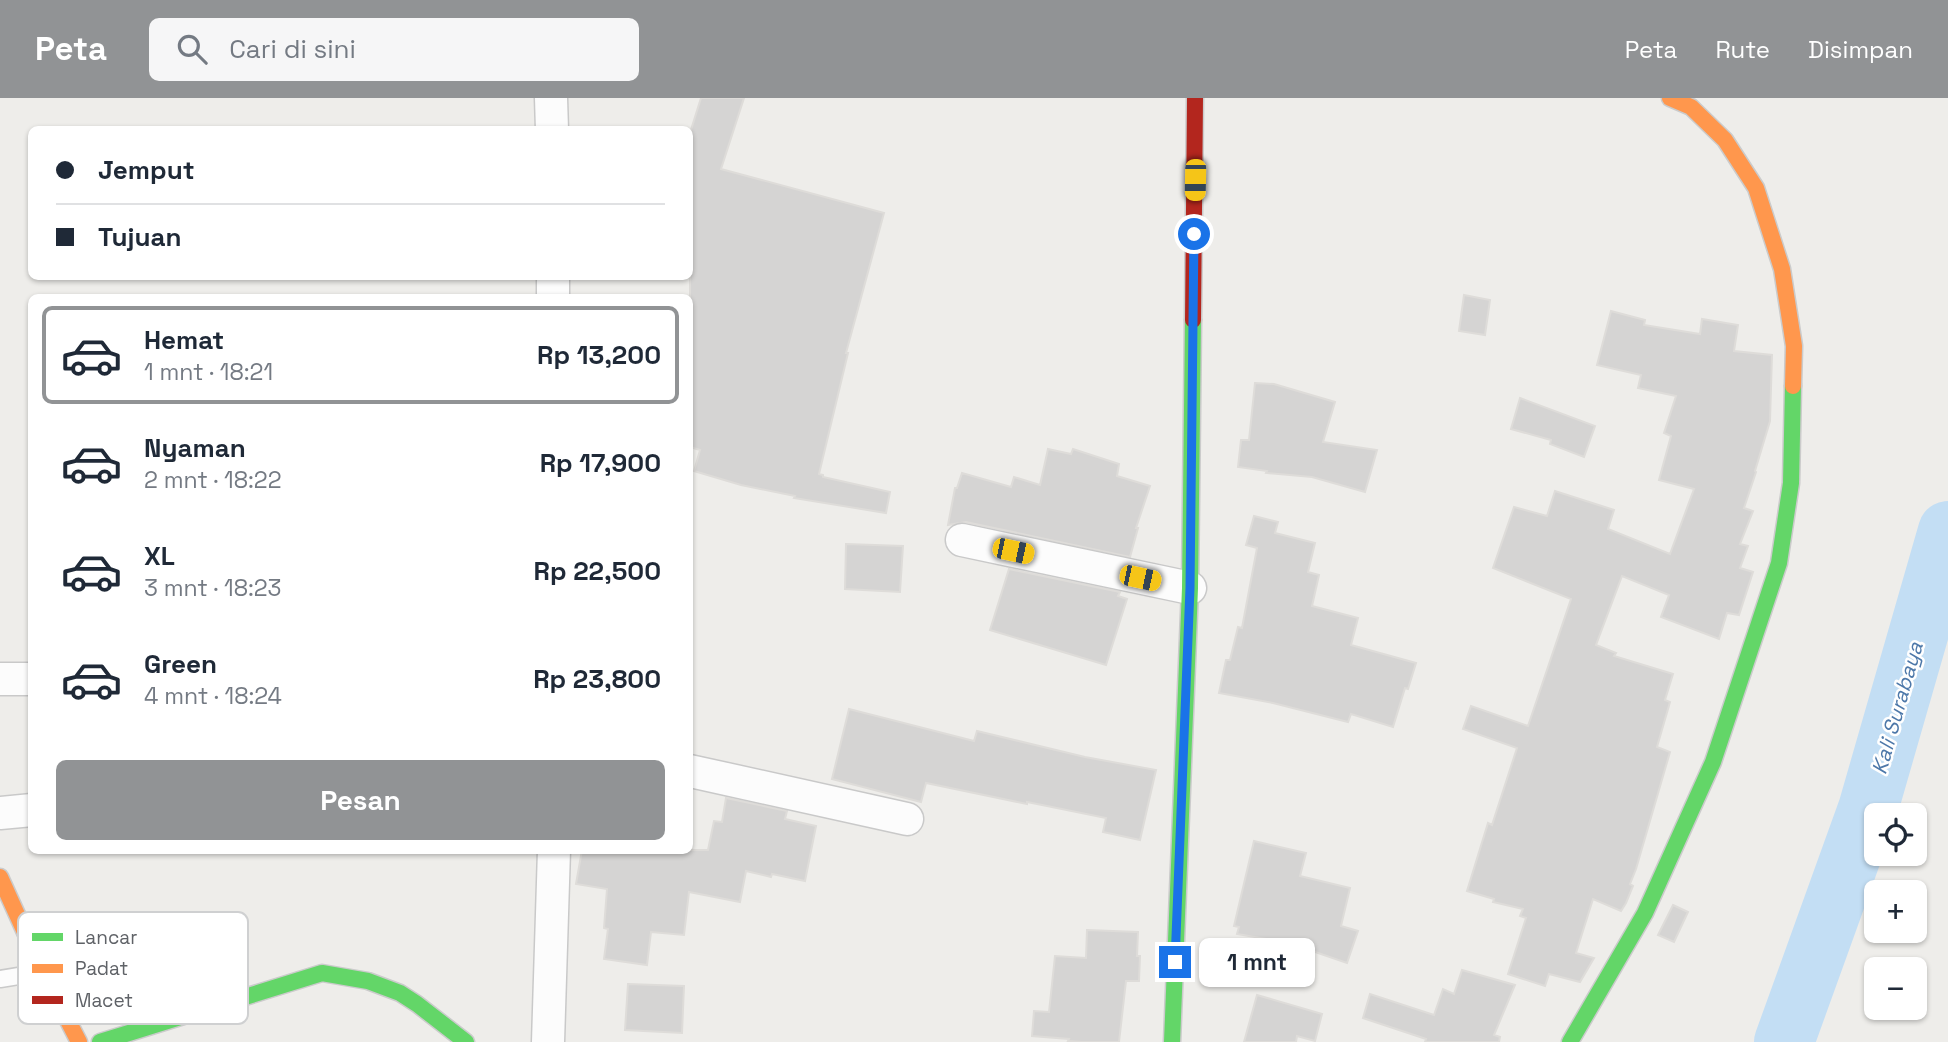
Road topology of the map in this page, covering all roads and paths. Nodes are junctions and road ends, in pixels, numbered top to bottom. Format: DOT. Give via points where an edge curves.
graph roads {
  1 [pos="551,98"];
  2 [pos="1195,98"];
  3 [pos="1670,98"];
  4 [pos="552,126"];
  5 [pos="962,540"];
  6 [pos="1190,588"];
  7 [pos="28,678"];
  8 [pos="0,679"];
  9 [pos="693,772"];
  10 [pos="28,810"];
  11 [pos="0,813"];
  12 [pos="907,819"];
  13 [pos="554,854"];
  14 [pos="0,877"];
  15 [pos="18,917"];
  16 [pos="18,976"];
  17 [pos="0,979"];
  18 [pos="248,996"];
  19 [pos="70,1024"];
  20 [pos="158,1024"];
  21 [pos="79,1042"];
  22 [pos="100,1042"];
  23 [pos="466,1042"];
  24 [pos="548,1042"];
  25 [pos="1172,1042"];
  26 [pos="1570,1042"];
  1 -- 4 [label="street"];
  2 -- 6 [label="street"];
  3 -- 26 [label="street" via="1691,107 1726,140 1756,188 1782,269 1794,346 1791,483 1779,563 1713,762 1645,913"];
  5 -- 6 [label="street"];
  6 -- 25 [label="street"];
  7 -- 8 [label="street"];
  9 -- 12 [label="street"];
  10 -- 11 [label="street"];
  13 -- 24 [label="street"];
  14 -- 15 [label="street"];
  16 -- 17 [label="lane"];
  18 -- 23 [label="street" via="322,973 353,976 408,998"];
  19 -- 21 [label="street"];
  20 -- 22 [label="street"];
}
